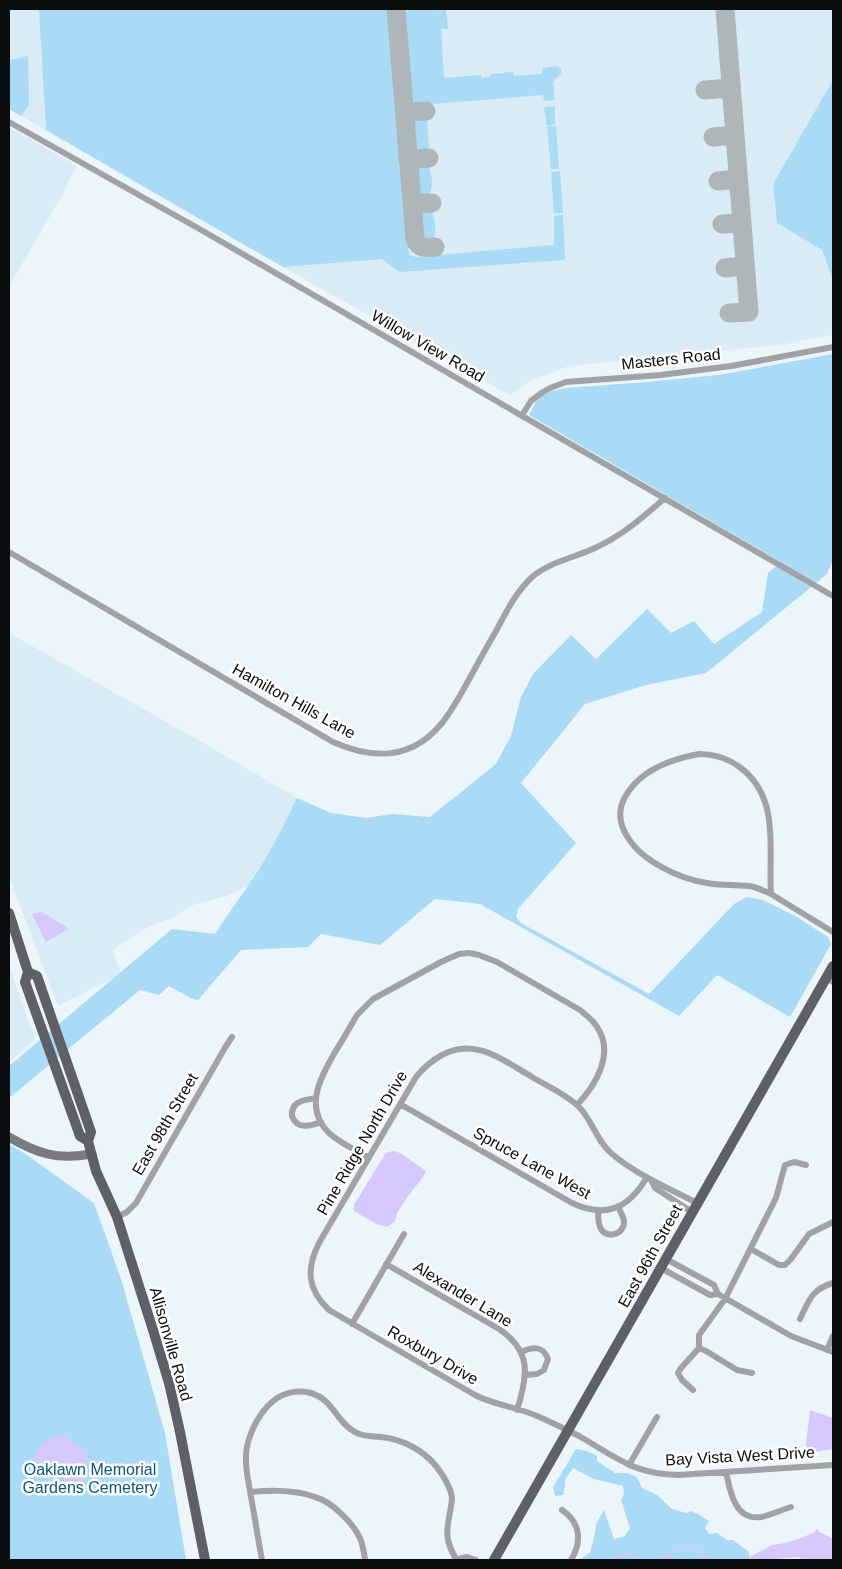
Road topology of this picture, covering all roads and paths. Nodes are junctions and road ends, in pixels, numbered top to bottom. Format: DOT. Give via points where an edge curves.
graph roads {
  1 [pos="9,122"];
  2 [pos="833,347"];
  3 [pos="522,415"];
  4 [pos="664,498"];
  5 [pos="9,552"];
  6 [pos="833,596"];
  7 [pos="771,894"];
  8 [pos="9,913"];
  9 [pos="833,932"];
  10 [pos="833,966"];
  11 [pos="830,980"];
  12 [pos="232,1038"];
  13 [pos="316,1098"];
  14 [pos="400,1104"];
  15 [pos="577,1104"];
  16 [pos="322,1122"];
  17 [pos="9,1137"];
  18 [pos="92,1154"];
  19 [pos="368,1157"];
  20 [pos="806,1165"];
  21 [pos="649,1178"];
  22 [pos="618,1206"];
  23 [pos="695,1207"];
  24 [pos="598,1211"];
  25 [pos="116,1217"];
  26 [pos="833,1222"];
  27 [pos="404,1234"];
  28 [pos="751,1249"];
  29 [pos="666,1258"];
  30 [pos="386,1264"];
  31 [pos="660,1268"];
  32 [pos="310,1273"];
  33 [pos="833,1283"];
  34 [pos="718,1294"];
  35 [pos="726,1298"];
  36 [pos="800,1319"];
  37 [pos="352,1324"];
  38 [pos="833,1336"];
  39 [pos="699,1348"];
  40 [pos="830,1351"];
  41 [pos="521,1352"];
  42 [pos="752,1372"];
  43 [pos="526,1375"];
  44 [pos="693,1390"];
  45 [pos="518,1410"];
  46 [pos="657,1417"];
  47 [pos="568,1431"];
  48 [pos="833,1465"];
  49 [pos="629,1466"];
  50 [pos="726,1472"];
  51 [pos="250,1492"];
  52 [pos="791,1507"];
  53 [pos="562,1510"];
  54 [pos="454,1559"];
  55 [pos="205,1560"];
  56 [pos="262,1560"];
  57 [pos="364,1560"];
  58 [pos="476,1560"];
  59 [pos="494,1560"];
  60 [pos="572,1560"];
  1 -- 3 [label="street, Willow View Road"];
  2 -- 3 [label="street, Masters Road" via="731,366 566,382 537,396"];
  3 -- 4 [label="street, Willow View Road"];
  4 -- 5 [label="street, Hamilton Hills Lane" via="620,535 544,568 533,577 508,609 443,722 422,742 391,753 365,753 333,742"];
  4 -- 6 [label="street, Willow View Road"];
  7 -- 7 [label="street" via="749,886 718,885 686,878 654,862 634,846 623,828 620,811 624,798 637,780 656,767 699,754 716,755 739,767 754,780 768,810"];
  7 -- 9 [label="street"];
  8 -- 18 [label="main road, Allisonville Road" via="28,972 25,982 38,1020 80,1136 88,1141"];
  10 -- 11 [label="main road, East 96th Street"];
  11 -- 23 [label="main road, East 96th Street"];
  12 -- 25 [label="street, East 98th Street" via="136,1203"];
  13 -- 15 [label="street" via="323,1074 364,1007 441,962 469,953 497,962 580,1010 598,1028 603,1043 602,1066 596,1081"];
  13 -- 16 [label="street"];
  13 -- 16 [label="street" via="295,1104 292,1116 296,1123 304,1126"];
  14 -- 15 [label="street, Pine Ridge North Drive" via="416,1077 429,1063 462,1048 487,1052"];
  14 -- 19 [label="street, Pine Ridge North Drive"];
  14 -- 24 [label="street, Spruce Lane West" via="572,1203"];
  15 -- 21 [label="street" via="610,1153"];
  16 -- 19 [label="street" via="329,1133"];
  17 -- 18 [label="street" via="31,1149 58,1157"];
  18 -- 25 [label="main road, Allisonville Road"];
  19 -- 32 [label="street, Pine Ridge North Drive" via="319,1243 312,1257"];
  20 -- 28 [label="street" via="791,1162 783,1169 776,1198"];
  21 -- 22 [label="street, Spruce Lane West" via="626,1203"];
  21 -- 23 [label="street" via="655,1188"];
  22 -- 24 [label="street, Spruce Lane West"];
  22 -- 24 [label="street" via="624,1225 612,1235 601,1230"];
  23 -- 29 [label="main road, East 96th Street"];
  25 -- 55 [label="main road, Allisonville Road" via="169,1384"];
  26 -- 28 [label="street" via="809,1234 785,1265 779,1265"];
  27 -- 30 [label="street"];
  28 -- 35 [label="street"];
  29 -- 31 [label="main road, East 96th Street"];
  29 -- 34 [label="street" via="714,1286"];
  30 -- 37 [label="street"];
  30 -- 41 [label="street, Alexander Lane" via="499,1329 513,1339"];
  31 -- 34 [label="street" via="710,1295"];
  31 -- 47 [label="main road, East 96th Street"];
  32 -- 37 [label="street, Roxbury Drive" via="322,1303"];
  33 -- 36 [label="street" via="813,1294"];
  34 -- 35 [label="street"];
  35 -- 39 [label="street" via="699,1335"];
  35 -- 40 [label="street" via="791,1336"];
  37 -- 45 [label="street, Roxbury Drive" via="484,1400"];
  38 -- 40 [label="street"];
  39 -- 42 [label="street" via="737,1370"];
  39 -- 44 [label="street" via="678,1373"];
  41 -- 43 [label="street, Alexander Lane"];
  41 -- 43 [label="street" via="538,1348 548,1359 544,1370"];
  43 -- 45 [label="street, Alexander Lane"];
  45 -- 47 [label="street, Roxbury Drive"];
  46 -- 49 [label="street"];
  47 -- 49 [label="street, Bay Vista West Drive"];
  47 -- 59 [label="main road, East 96th Street"];
  48 -- 50 [label="street, Bay Vista West Drive"];
  49 -- 50 [label="street, Bay Vista West Drive" via="678,1476"];
  50 -- 52 [label="street" via="732,1499 747,1515 762,1516"];
  51 -- 54 [label="street" via="247,1450 252,1432 264,1411 281,1396 296,1392 312,1393 329,1403 353,1432 396,1440 420,1451 437,1467 452,1497 446,1536"];
  51 -- 56 [label="street"];
  51 -- 57 [label="street" via="277,1491 315,1496 325,1501 356,1530"];
  53 -- 60 [label="street" via="572,1519 578,1532 577,1549"];
  54 -- 58 [label="street" via="467,1557"];
}
